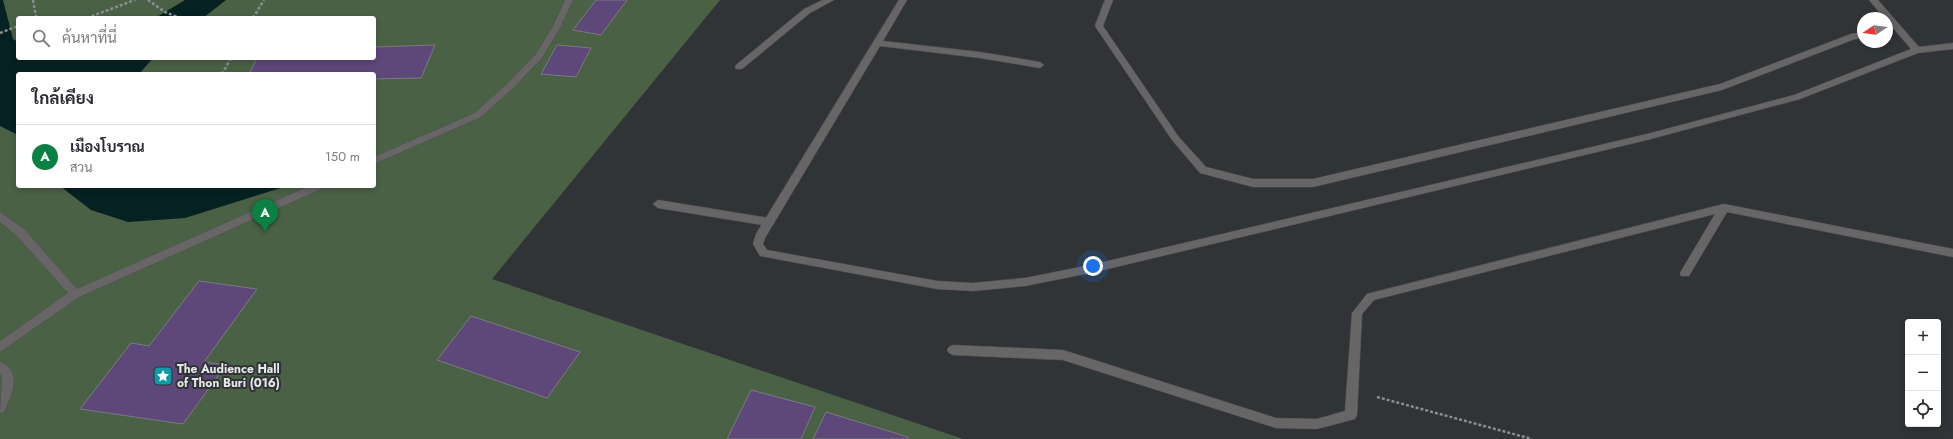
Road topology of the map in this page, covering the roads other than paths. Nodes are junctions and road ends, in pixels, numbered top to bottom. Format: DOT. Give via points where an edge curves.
graph roads {
  1 [pos="569,0"];
  2 [pos="830,0"];
  3 [pos="903,0"];
  4 [pos="1109,0"];
  5 [pos="1873,0"];
  6 [pos="1898,29"];
  7 [pos="1893,30"];
  8 [pos="1857,36"];
  9 [pos="876,43"];
  10 [pos="1953,46"];
  11 [pos="1917,50"];
  12 [pos="1040,65"];
  13 [pos="739,67"];
  14 [pos="376,160"];
  15 [pos="314,188"];
  16 [pos="658,204"];
  17 [pos="1724,208"];
  18 [pos="0,216"];
  19 [pos="769,222"];
  20 [pos="1953,253"];
  21 [pos="1685,273"];
  22 [pos="75,294"];
  23 [pos="0,347"];
  24 [pos="953,350"];
  25 [pos="0,367"];
  26 [pos="0,408"];
  1 -- 14 [label="street" via="539,56 478,115"];
  2 -- 13 [label="street" via="807,11"];
  3 -- 9 [label="street"];
  4 -- 8 [label="street" via="1100,26 1175,138 1203,170 1253,182 1312,183 1722,87"];
  5 -- 6 [label="street"];
  6 -- 7 [label="street"];
  6 -- 11 [label="street"];
  9 -- 12 [label="street"];
  9 -- 19 [label="street"];
  10 -- 11 [label="street"];
  11 -- 19 [label="street" via="1797,97 1647,137 1095,268 1025,282 973,287 937,284 764,253 758,244"];
  15 -- 22 [label="street"];
  16 -- 19 [label="street"];
  17 -- 20 [label="street"];
  17 -- 21 [label="street"];
  17 -- 24 [label="street" via="1371,297 1357,313 1351,415 1317,424 1276,423 1063,355"];
  18 -- 22 [label="street" via="21,233"];
  22 -- 23 [label="street"];
  25 -- 26 [label="street" via="8,374 8,389"];
}
